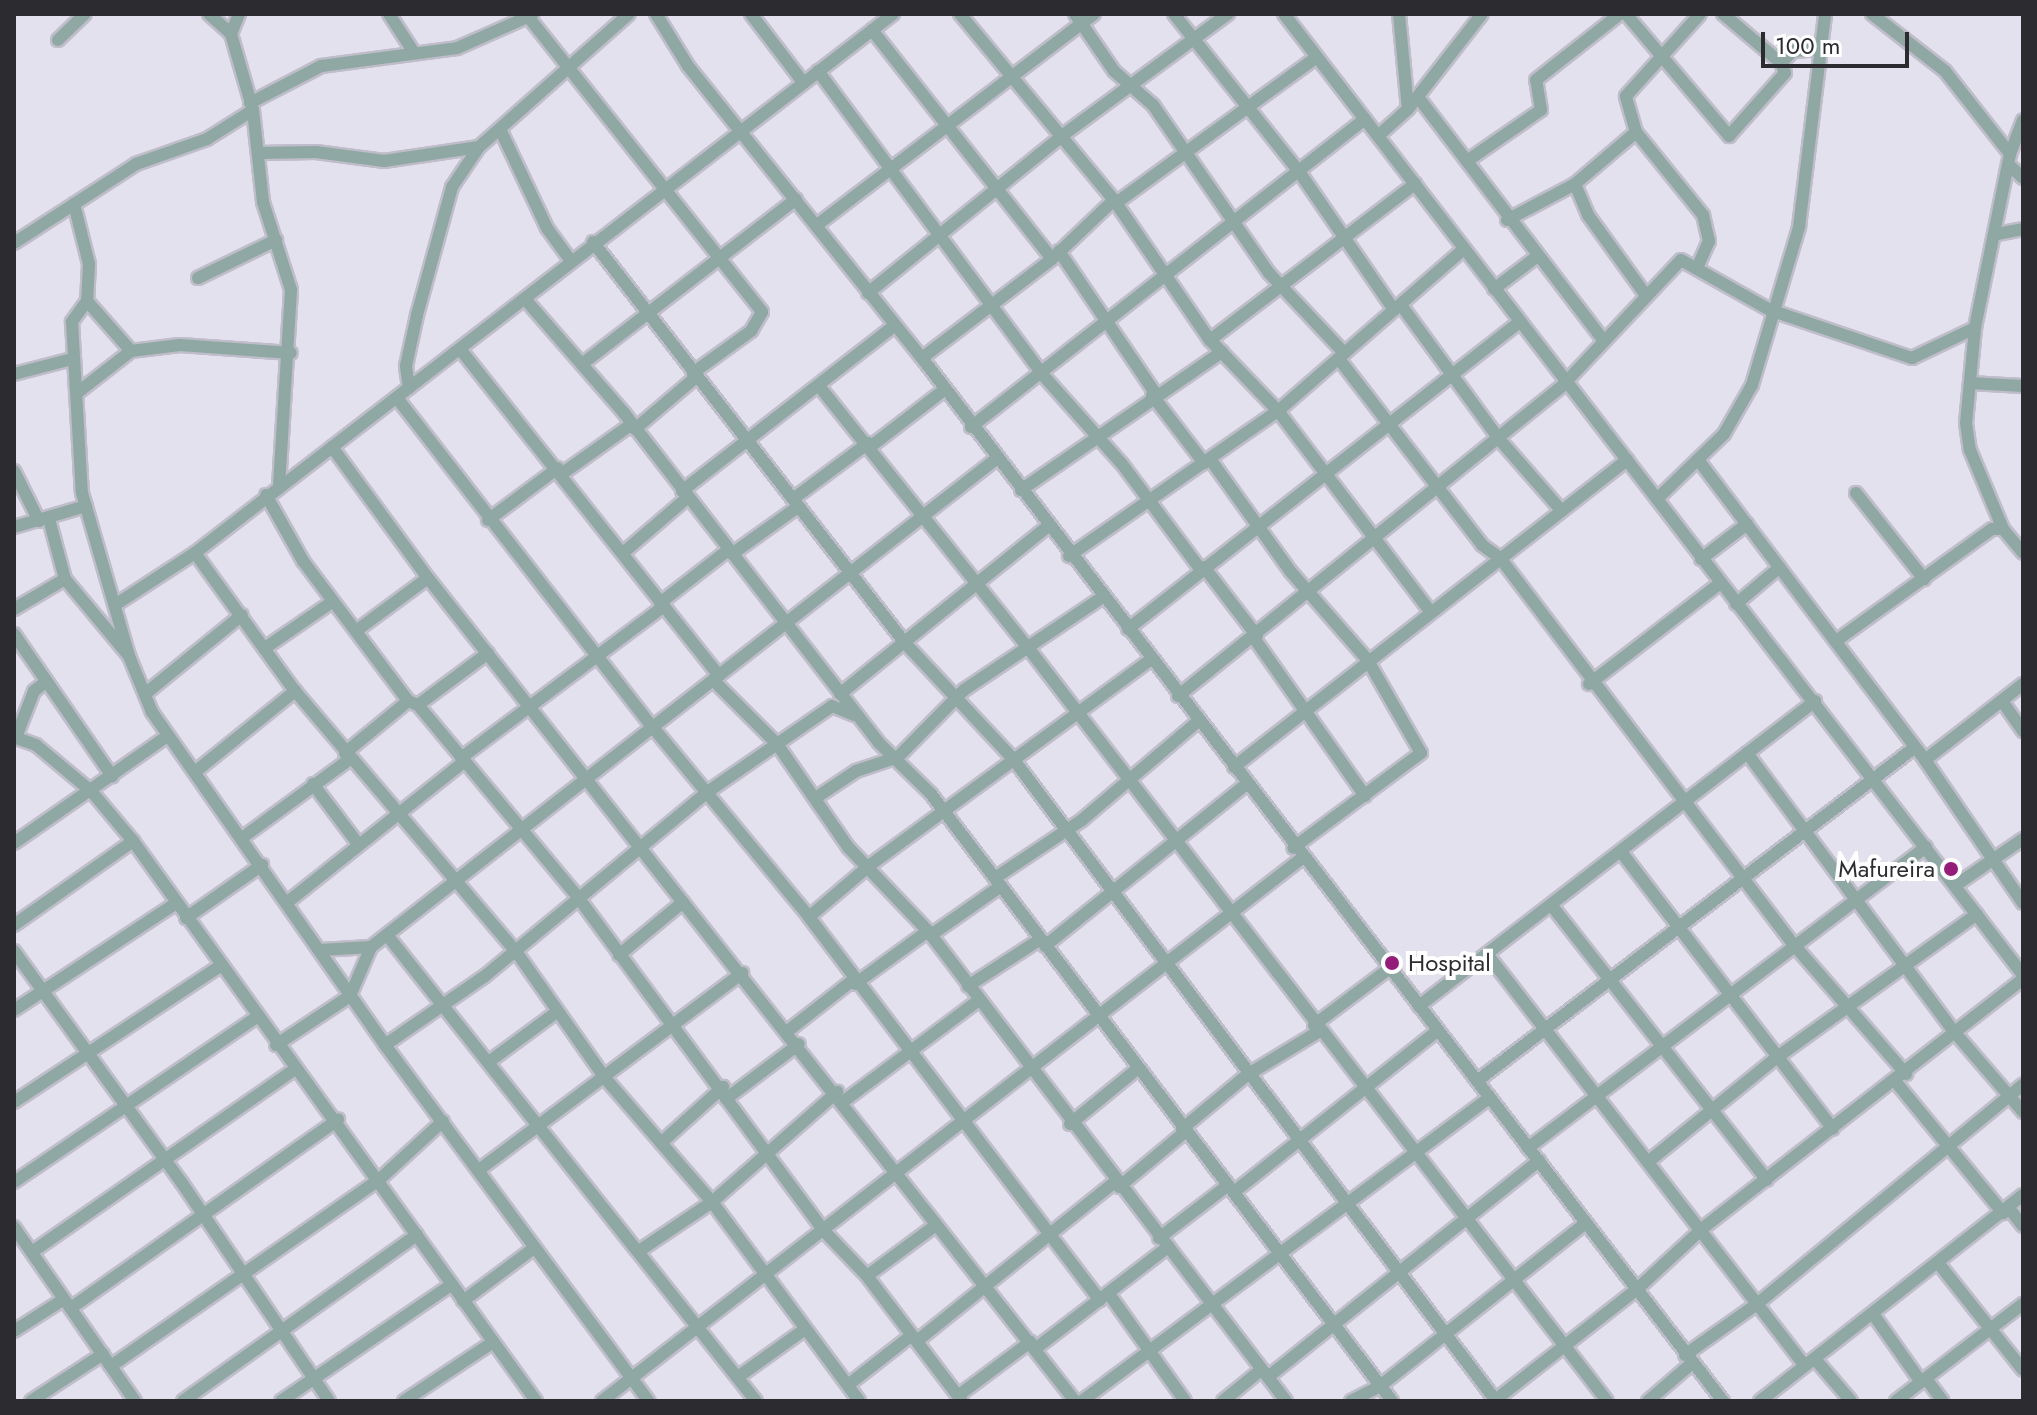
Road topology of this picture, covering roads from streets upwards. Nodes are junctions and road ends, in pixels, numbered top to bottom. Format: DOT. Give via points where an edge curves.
graph roads {
  1 [pos="85,14"];
  2 [pos="209,14"];
  3 [pos="239,14"];
  4 [pos="389,14"];
  5 [pos="629,14"];
  6 [pos="656,14"];
  7 [pos="751,14"];
  8 [pos="871,14"];
  9 [pos="893,14"];
  10 [pos="960,14"];
  11 [pos="1094,14"];
  12 [pos="1174,14"];
  13 [pos="1228,14"];
  14 [pos="1284,14"];
  15 [pos="1399,14"];
  16 [pos="1482,14"];
  17 [pos="1623,14"];
  18 [pos="1700,14"];
  19 [pos="1723,14"];
  20 [pos="1825,14"];
  21 [pos="1872,14"];
  22 [pos="530,15"];
  23 [pos="1078,18"];
  24 [pos="875,28"];
  25 [pos="231,34"];
  26 [pos="58,40"];
  27 [pos="1197,40"];
  28 [pos="1822,49"];
  29 [pos="413,51"];
  30 [pos="1317,57"];
  31 [pos="1660,59"];
  32 [pos="1781,63"];
  33 [pos="568,68"];
  34 [pos="818,71"];
  35 [pos="1012,72"];
  36 [pos="803,82"];
  37 [pos="1131,87"];
  38 [pos="1418,97"];
  39 [pos="252,106"];
  40 [pos="1408,109"];
  41 [pos="1250,111"];
  42 [pos="1365,119"];
  43 [pos="2023,120"];
  44 [pos="942,127"];
  45 [pos="741,128"];
  46 [pos="500,129"];
  47 [pos="1636,132"];
  48 [pos="1063,135"];
  49 [pos="1378,136"];
  50 [pos="479,147"];
  51 [pos="258,153"];
  52 [pos="1183,154"];
  53 [pos="2010,160"];
  54 [pos="1467,161"];
  55 [pos="888,170"];
  56 [pos="1300,173"];
  57 [pos="2023,178"];
  58 [pos="1415,184"];
  59 [pos="1575,184"];
  60 [pos="664,186"];
  61 [pos="996,190"];
  62 [pos="796,199"];
  63 [pos="1115,202"];
  64 [pos="74,204"];
  65 [pos="1507,220"];
  66 [pos="817,225"];
  67 [pos="1233,225"];
  68 [pos="2023,229"];
  69 [pos="1997,234"];
  70 [pos="940,238"];
  71 [pos="276,240"];
  72 [pos="1344,241"];
  73 [pos="593,242"];
  74 [pos="14,243"];
  75 [pos="1464,249"];
  76 [pos="719,255"];
  77 [pos="1056,255"];
  78 [pos="1535,258"];
  79 [pos="571,261"];
  80 [pos="1698,266"];
  81 [pos="1163,276"];
  82 [pos="198,278"];
  83 [pos="1284,289"];
  84 [pos="1494,289"];
  85 [pos="868,293"];
  86 [pos="1645,294"];
  87 [pos="525,299"];
  88 [pos="87,301"];
  89 [pos="993,304"];
  90 [pos="1397,307"];
  91 [pos="1770,310"];
  92 [pos="648,311"];
  93 [pos="1519,322"];
  94 [pos="1107,323"];
  95 [pos="894,326"];
  96 [pos="1975,328"];
  97 [pos="1210,340"];
  98 [pos="1604,341"];
  99 [pos="460,349"];
  100 [pos="131,351"];
  101 [pos="1222,352"];
  102 [pos="291,353"];
  103 [pos="1341,356"];
  104 [pos="922,358"];
  105 [pos="72,359"];
  106 [pos="582,364"];
  107 [pos="14,374"];
  108 [pos="1042,374"];
  109 [pos="1448,374"];
  110 [pos="695,375"];
  111 [pos="1970,383"];
  112 [pos="1564,384"];
  113 [pos="819,386"];
  114 [pos="2023,386"];
  115 [pos="409,388"];
  116 [pos="944,390"];
  117 [pos="77,393"];
  118 [pos="1154,394"];
  119 [pos="397,398"];
  120 [pos="1278,411"];
  121 [pos="1391,422"];
  122 [pos="634,427"];
  123 [pos="971,427"];
  124 [pos="1096,436"];
  125 [pos="1499,439"];
  126 [pos="749,442"];
  127 [pos="869,445"];
  128 [pos="332,447"];
  129 [pos="996,459"];
  130 [pos="1627,460"];
  131 [pos="1207,461"];
  132 [pos="1699,461"];
  133 [pos="14,471"];
  134 [pos="560,471"];
  135 [pos="1329,475"];
  136 [pos="279,485"];
  137 [pos="1441,486"];
  138 [pos="1021,490"];
  139 [pos="1856,493"];
  140 [pos="685,494"];
  141 [pos="266,495"];
  142 [pos="1657,499"];
  143 [pos="796,502"];
  144 [pos="1147,503"];
  145 [pos="86,506"];
  146 [pos="1560,509"];
  147 [pos="924,514"];
  148 [pos="44,520"];
  149 [pos="488,520"];
  150 [pos="1747,524"];
  151 [pos="1259,525"];
  152 [pos="14,527"];
  153 [pos="1047,527"];
  154 [pos="2003,529"];
  155 [pos="1376,537"];
  156 [pos="730,552"];
  157 [pos="195,553"];
  158 [pos="623,553"];
  159 [pos="2023,553"];
  160 [pos="1069,556"];
  161 [pos="1500,558"];
  162 [pos="1701,559"];
  163 [pos="1780,567"];
  164 [pos="1203,569"];
  165 [pos="851,573"];
  166 [pos="428,578"];
  167 [pos="65,579"];
  168 [pos="1924,579"];
  169 [pos="977,582"];
  170 [pos="1720,583"];
  171 [pos="1311,592"];
  172 [pos="1103,597"];
  173 [pos="332,602"];
  174 [pos="118,603"];
  175 [pos="1736,604"];
  176 [pos="662,605"];
  177 [pos="14,609"];
  178 [pos="1430,611"];
  179 [pos="242,615"];
  180 [pos="789,626"];
  181 [pos="1128,629"];
  182 [pos="356,631"];
  183 [pos="14,634"];
  184 [pos="1255,637"];
  185 [pos="1836,641"];
  186 [pos="905,643"];
  187 [pos="265,648"];
  188 [pos="1029,649"];
  189 [pos="488,653"];
  190 [pos="129,656"];
  191 [pos="600,657"];
  192 [pos="1367,659"];
  193 [pos="1150,660"];
  194 [pos="716,678"];
  195 [pos="47,681"];
  196 [pos="1589,684"];
  197 [pos="2023,684"];
  198 [pos="295,691"];
  199 [pos="145,694"];
  200 [pos="840,694"];
  201 [pos="1178,696"];
  202 [pos="957,697"];
  203 [pos="1815,701"];
  204 [pos="2002,701"];
  205 [pos="413,703"];
  206 [pos="531,709"];
  207 [pos="1305,709"];
  208 [pos="1078,711"];
  209 [pos="857,716"];
  210 [pos="1197,722"];
  211 [pos="651,725"];
  212 [pos="2023,731"];
  213 [pos="15,737"];
  214 [pos="166,737"];
  215 [pos="777,744"];
  216 [pos="1914,748"];
  217 [pos="1747,753"];
  218 [pos="348,756"];
  219 [pos="898,757"];
  220 [pos="462,760"];
  221 [pos="1014,760"];
  222 [pos="1925,760"];
  223 [pos="1234,767"];
  224 [pos="195,772"];
  225 [pos="585,775"];
  226 [pos="112,776"];
  227 [pos="1128,777"];
  228 [pos="1876,781"];
  229 [pos="313,784"];
  230 [pos="1245,785"];
  231 [pos="92,792"];
  232 [pos="706,793"];
  233 [pos="1365,796"];
  234 [pos="817,797"];
  235 [pos="1687,801"];
  236 [pos="395,812"];
  237 [pos="945,813"];
  238 [pos="519,829"];
  239 [pos="1805,829"];
  240 [pos="1063,831"];
  241 [pos="242,838"];
  242 [pos="1174,839"];
  243 [pos="2023,839"];
  244 [pos="133,841"];
  245 [pos="14,843"];
  246 [pos="358,844"];
  247 [pos="641,845"];
  248 [pos="1926,847"];
  249 [pos="1293,848"];
  250 [pos="1622,853"];
  251 [pos="1302,858"];
  252 [pos="1995,861"];
  253 [pos="262,865"];
  254 [pos="870,865"];
  255 [pos="1743,877"];
  256 [pos="456,879"];
  257 [pos="998,882"];
  258 [pos="1956,885"];
  259 [pos="1111,894"];
  260 [pos="577,896"];
  261 [pos="1855,900"];
  262 [pos="289,901"];
  263 [pos="683,902"];
  264 [pos="176,903"];
  265 [pos="2023,903"];
  266 [pos="1552,906"];
  267 [pos="1977,914"];
  268 [pos="1232,915"];
  269 [pos="809,917"];
  270 [pos="186,918"];
  271 [pos="14,925"];
  272 [pos="1678,929"];
  273 [pos="929,933"];
  274 [pos="387,935"];
  275 [pos="1042,943"];
  276 [pos="1794,945"];
  277 [pos="371,947"];
  278 [pos="320,950"];
  279 [pos="515,950"];
  280 [pos="14,951"];
  281 [pos="1487,954"];
  282 [pos="619,955"];
  283 [pos="220,966"];
  284 [pos="1906,966"];
  285 [pos="1166,968"];
  286 [pos="1390,968"];
  287 [pos="742,973"];
  288 [pos="2023,977"];
  289 [pos="1609,980"];
  290 [pos="854,982"];
  291 [pos="968,986"];
  292 [pos="42,991"];
  293 [pos="1727,992"];
  294 [pos="350,996"];
  295 [pos="979,1000"];
  296 [pos="446,1006"];
  297 [pos="1419,1006"];
  298 [pos="1844,1008"];
  299 [pos="14,1010"];
  300 [pos="558,1011"];
  301 [pos="257,1017"];
  302 [pos="1099,1017"];
  303 [pos="672,1026"];
  304 [pos="1316,1028"];
  305 [pos="1547,1029"];
  306 [pos="789,1030"];
  307 [pos="1437,1031"];
  308 [pos="1956,1034"];
  309 [pos="1663,1041"];
  310 [pos="799,1044"];
  311 [pos="276,1045"];
  312 [pos="385,1045"];
  313 [pos="908,1048"];
  314 [pos="85,1052"];
  315 [pos="1776,1058"];
  316 [pos="490,1061"];
  317 [pos="294,1070"];
  318 [pos="1031,1070"];
  319 [pos="1136,1070"];
  320 [pos="1247,1075"];
  321 [pos="605,1078"];
  322 [pos="1901,1078"];
  323 [pos="1477,1081"];
  324 [pos="2023,1085"];
  325 [pos="1362,1088"];
  326 [pos="724,1093"];
  327 [pos="2010,1095"];
  328 [pos="841,1096"];
  329 [pos="1599,1096"];
  330 [pos="1489,1098"];
  331 [pos="14,1102"];
  332 [pos="1716,1107"];
  333 [pos="123,1108"];
  334 [pos="2023,1112"];
  335 [pos="338,1120"];
  336 [pos="443,1121"];
  337 [pos="966,1122"];
  338 [pos="1070,1124"];
  339 [pos="543,1126"];
  340 [pos="1833,1129"];
  341 [pos="1184,1130"];
  342 [pos="1295,1141"];
  343 [pos="661,1143"];
  344 [pos="1528,1148"];
  345 [pos="1946,1148"];
  346 [pos="1410,1151"];
  347 [pos="769,1154"];
  348 [pos="1539,1161"];
  349 [pos="1648,1162"];
  350 [pos="163,1164"];
  351 [pos="479,1170"];
  352 [pos="896,1174"];
  353 [pos="381,1178"];
  354 [pos="1767,1180"];
  355 [pos="14,1182"];
  356 [pos="1117,1184"];
  357 [pos="1231,1188"];
  358 [pos="2023,1195"];
  359 [pos="712,1202"];
  360 [pos="1344,1204"];
  361 [pos="2006,1210"];
  362 [pos="204,1215"];
  363 [pos="1464,1217"];
  364 [pos="936,1225"];
  365 [pos="1583,1225"];
  366 [pos="2023,1226"];
  367 [pos="14,1227"];
  368 [pos="1703,1228"];
  369 [pos="825,1232"];
  370 [pos="1047,1232"];
  371 [pos="417,1235"];
  372 [pos="18,1242"];
  373 [pos="1164,1243"];
  374 [pos="534,1248"];
  375 [pos="639,1251"];
  376 [pos="32,1252"];
  377 [pos="1284,1256"];
  378 [pos="1939,1264"];
  379 [pos="1399,1271"];
  380 [pos="241,1273"];
  381 [pos="766,1275"];
  382 [pos="867,1276"];
  383 [pos="1508,1279"];
  384 [pos="451,1285"];
  385 [pos="983,1285"];
  386 [pos="1635,1291"];
  387 [pos="1104,1297"];
  388 [pos="463,1301"];
  389 [pos="1212,1301"];
  390 [pos="68,1304"];
  391 [pos="1757,1304"];
  392 [pos="2023,1304"];
  393 [pos="1873,1314"];
  394 [pos="1334,1321"];
  395 [pos="700,1325"];
  396 [pos="278,1329"];
  397 [pos="805,1329"];
  398 [pos="1993,1329"];
  399 [pos="14,1331"];
  400 [pos="1443,1335"];
  401 [pos="914,1338"];
  402 [pos="493,1342"];
  403 [pos="1033,1345"];
  404 [pos="1561,1347"];
  405 [pos="1147,1348"];
  406 [pos="103,1354"];
  407 [pos="1688,1359"];
  408 [pos="1810,1362"];
  409 [pos="111,1366"];
  410 [pos="2023,1370"];
  411 [pos="1265,1373"];
  412 [pos="738,1377"];
  413 [pos="313,1378"];
  414 [pos="631,1378"];
  415 [pos="1924,1381"];
  416 [pos="1380,1386"];
  417 [pos="851,1395"];
  418 [pos="960,1398"];
  419 [pos="534,1400"];
  420 [pos="31,1401"];
  421 [pos="135,1401"];
  422 [pos="183,1401"];
  423 [pos="281,1401"];
  424 [pos="329,1401"];
  425 [pos="404,1401"];
  426 [pos="602,1401"];
  427 [pos="648,1401"];
  428 [pos="756,1401"];
  429 [pos="1075,1401"];
  430 [pos="1082,1401"];
  431 [pos="1185,1401"];
  432 [pos="1223,1401"];
  433 [pos="1286,1401"];
  434 [pos="1351,1401"];
  435 [pos="1392,1401"];
  436 [pos="1495,1401"];
  437 [pos="1607,1401"];
  438 [pos="1648,1401"];
  439 [pos="1723,1401"];
  440 [pos="1760,1401"];
  441 [pos="1851,1401"];
  442 [pos="1896,1401"];
  443 [pos="1943,1401"];
  1 -- 26 [label="street"];
  2 -- 25 [label="street"];
  3 -- 25 [label="street"];
  4 -- 29 [label="street"];
  5 -- 33 [label="street"];
  6 -- 45 [label="street" via="688,66"];
  7 -- 36 [label="street"];
  8 -- 24 [label="street"];
  9 -- 24 [label="street"];
  10 -- 35 [label="street"];
  11 -- 23 [label="street"];
  12 -- 27 [label="street"];
  13 -- 27 [label="street"];
  14 -- 30 [label="street"];
  15 -- 40 [label="street"];
  16 -- 38 [label="street"];
  17 -- 31 [label="street"];
  17 -- 54 [label="street" via="1536,80 1541,110"];
  18 -- 31 [label="street"];
  19 -- 32 [label="street"];
  20 -- 28 [label="street"];
  21 -- 53 [label="street" via="1945,71"];
  22 -- 29 [label="street" via="457,48"];
  22 -- 33 [label="street"];
  23 -- 35 [label="street"];
  23 -- 37 [label="street"];
  24 -- 34 [label="street"];
  24 -- 44 [label="street"];
  25 -- 39 [label="street"];
  27 -- 37 [label="street"];
  27 -- 41 [label="street"];
  28 -- 32 [label="street" via="1793,51"];
  28 -- 91 [label="street" via="1799,227"];
  29 -- 39 [label="street" via="321,66"];
  30 -- 41 [label="street"];
  30 -- 42 [label="street"];
  31 -- 32 [label="street" via="1729,136 1780,82"];
  31 -- 47 [label="street" via="1624,104"];
  33 -- 46 [label="street"];
  33 -- 60 [label="street"];
  34 -- 36 [label="street"];
  34 -- 55 [label="street"];
  35 -- 44 [label="street"];
  35 -- 48 [label="street"];
  36 -- 45 [label="street"];
  37 -- 48 [label="street"];
  37 -- 52 [label="street" via="1153,105"];
  38 -- 40 [label="street"];
  38 -- 54 [label="street"];
  39 -- 51 [label="street"];
  39 -- 64 [label="street" via="207,139 136,164"];
  40 -- 49 [label="street"];
  41 -- 52 [label="street"];
  41 -- 56 [label="street"];
  42 -- 49 [label="street"];
  42 -- 56 [label="street"];
  43 -- 53 [label="street"];
  44 -- 55 [label="street"];
  44 -- 61 [label="street"];
  45 -- 60 [label="street"];
  45 -- 62 [label="street"];
  46 -- 50 [label="street"];
  46 -- 79 [label="street" via="542,217"];
  47 -- 59 [label="street"];
  47 -- 80 [label="street" via="1703,215 1709,241"];
  48 -- 61 [label="street"];
  48 -- 63 [label="street"];
  49 -- 58 [label="street"];
  50 -- 51 [label="street" via="384,161 316,152"];
  50 -- 115 [label="street" via="445,208 406,366"];
  51 -- 71 [label="street" via="263,202"];
  52 -- 63 [label="street"];
  52 -- 67 [label="street"];
  53 -- 57 [label="street"];
  53 -- 69 [label="street"];
  54 -- 65 [label="street"];
  55 -- 66 [label="street"];
  55 -- 70 [label="street"];
  56 -- 67 [label="street"];
  56 -- 72 [label="street"];
  58 -- 72 [label="street"];
  58 -- 75 [label="street"];
  59 -- 65 [label="street"];
  59 -- 86 [label="street" via="1588,215"];
  60 -- 73 [label="street"];
  60 -- 76 [label="street"];
  61 -- 70 [label="street"];
  61 -- 77 [label="street"];
  62 -- 66 [label="street"];
  62 -- 76 [label="street"];
  63 -- 77 [label="street"];
  63 -- 81 [label="street"];
  64 -- 74 [label="street"];
  64 -- 88 [label="street" via="89,264"];
  65 -- 78 [label="street"];
  66 -- 85 [label="street"];
  67 -- 81 [label="street"];
  67 -- 83 [label="street"];
  68 -- 69 [label="street"];
  69 -- 96 [label="street"];
  70 -- 85 [label="street"];
  70 -- 89 [label="street"];
  71 -- 82 [label="street"];
  71 -- 102 [label="street" via="291,290"];
  72 -- 83 [label="street"];
  72 -- 90 [label="street"];
  73 -- 79 [label="street"];
  73 -- 92 [label="street"];
  75 -- 84 [label="street"];
  75 -- 90 [label="street"];
  76 -- 92 [label="street"];
  76 -- 110 [label="street" via="762,316"];
  77 -- 89 [label="street"];
  77 -- 94 [label="street"];
  78 -- 84 [label="street"];
  78 -- 98 [label="street"];
  79 -- 87 [label="street"];
  80 -- 86 [label="street" via="1681,260"];
  80 -- 91 [label="street"];
  81 -- 94 [label="street"];
  81 -- 97 [label="street"];
  83 -- 97 [label="street"];
  83 -- 103 [label="street"];
  84 -- 93 [label="street"];
  85 -- 95 [label="street"];
  86 -- 98 [label="street"];
  87 -- 99 [label="street"];
  87 -- 106 [label="street"];
  88 -- 100 [label="street"];
  88 -- 105 [label="street" via="72,322"];
  89 -- 104 [label="street"];
  89 -- 108 [label="street"];
  90 -- 103 [label="street"];
  90 -- 109 [label="street"];
  91 -- 96 [label="street" via="1912,358"];
  91 -- 132 [label="street" via="1752,385 1724,434"];
  92 -- 106 [label="street"];
  92 -- 110 [label="street"];
  93 -- 109 [label="street"];
  93 -- 112 [label="street"];
  94 -- 108 [label="street"];
  94 -- 118 [label="street"];
  95 -- 104 [label="street"];
  95 -- 113 [label="street"];
  96 -- 111 [label="street"];
  97 -- 101 [label="street"];
  98 -- 112 [label="street"];
  99 -- 115 [label="street"];
  99 -- 134 [label="street"];
  100 -- 102 [label="street" via="180,345"];
  100 -- 117 [label="street"];
  101 -- 118 [label="street"];
  101 -- 120 [label="street"];
  102 -- 136 [label="street"];
  103 -- 120 [label="street"];
  103 -- 121 [label="street"];
  104 -- 116 [label="street"];
  105 -- 107 [label="street"];
  105 -- 117 [label="street"];
  106 -- 122 [label="street"];
  108 -- 123 [label="street"];
  108 -- 124 [label="street"];
  109 -- 121 [label="street"];
  109 -- 125 [label="street"];
  110 -- 122 [label="street"];
  110 -- 126 [label="street"];
  111 -- 114 [label="street"];
  111 -- 154 [label="street" via="1970,450"];
  112 -- 125 [label="street"];
  112 -- 130 [label="street"];
  113 -- 126 [label="street"];
  113 -- 127 [label="street"];
  115 -- 119 [label="street"];
  116 -- 123 [label="street"];
  116 -- 127 [label="street"];
  117 -- 145 [label="street"];
  118 -- 124 [label="street"];
  118 -- 131 [label="street"];
  119 -- 128 [label="street"];
  119 -- 149 [label="street"];
  120 -- 131 [label="street"];
  120 -- 135 [label="street"];
  121 -- 135 [label="street"];
  121 -- 137 [label="street"];
  122 -- 134 [label="street"];
  122 -- 140 [label="street"];
  123 -- 129 [label="street"];
  124 -- 138 [label="street"];
  124 -- 144 [label="street"];
  125 -- 137 [label="street"];
  125 -- 146 [label="street"];
  126 -- 140 [label="street"];
  126 -- 143 [label="street"];
  127 -- 143 [label="street"];
  127 -- 147 [label="street"];
  128 -- 136 [label="street"];
  128 -- 166 [label="street"];
  129 -- 138 [label="street"];
  129 -- 147 [label="street"];
  130 -- 142 [label="street"];
  130 -- 146 [label="street"];
  131 -- 144 [label="street"];
  131 -- 151 [label="street"];
  132 -- 142 [label="street"];
  132 -- 150 [label="street"];
  133 -- 148 [label="street"];
  134 -- 149 [label="street"];
  134 -- 158 [label="street"];
  135 -- 151 [label="street"];
  135 -- 155 [label="street"];
  136 -- 141 [label="street"];
  137 -- 155 [label="street"];
  137 -- 161 [label="street" via="1482,545"];
  138 -- 153 [label="street"];
  139 -- 168 [label="street"];
  140 -- 156 [label="street"];
  140 -- 158 [label="street"];
  141 -- 157 [label="street"];
  141 -- 173 [label="street"];
  142 -- 162 [label="street"];
  143 -- 156 [label="street"];
  143 -- 165 [label="street"];
  144 -- 160 [label="street"];
  144 -- 164 [label="street"];
  145 -- 148 [label="street"];
  145 -- 174 [label="street"];
  146 -- 161 [label="street"];
  147 -- 165 [label="street"];
  147 -- 169 [label="street"];
  148 -- 152 [label="street"];
  148 -- 167 [label="street"];
  149 -- 191 [label="street"];
  150 -- 162 [label="street"];
  150 -- 163 [label="street"];
  151 -- 164 [label="street"];
  151 -- 171 [label="street"];
  153 -- 160 [label="street"];
  153 -- 169 [label="street"];
  154 -- 159 [label="street"];
  154 -- 168 [label="street" via="1978,538"];
  155 -- 171 [label="street"];
  155 -- 178 [label="street"];
  156 -- 176 [label="street"];
  156 -- 180 [label="street"];
  157 -- 174 [label="street"];
  157 -- 179 [label="street"];
  158 -- 176 [label="street"];
  160 -- 172 [label="street"];
  161 -- 178 [label="street"];
  161 -- 196 [label="street"];
  162 -- 170 [label="street"];
  163 -- 175 [label="street"];
  163 -- 185 [label="street"];
  164 -- 181 [label="street"];
  164 -- 184 [label="street"];
  165 -- 180 [label="street"];
  165 -- 186 [label="street"];
  166 -- 182 [label="street"];
  166 -- 189 [label="street"];
  167 -- 177 [label="street"];
  167 -- 190 [label="street"];
  168 -- 185 [label="street"];
  169 -- 186 [label="street"];
  169 -- 188 [label="street"];
  170 -- 175 [label="street"];
  170 -- 196 [label="street"];
  171 -- 184 [label="street"];
  171 -- 192 [label="street"];
  172 -- 181 [label="street"];
  172 -- 188 [label="street"];
  173 -- 182 [label="street"];
  173 -- 187 [label="street"];
  174 -- 190 [label="street"];
  175 -- 203 [label="street"];
  176 -- 191 [label="street"];
  176 -- 194 [label="street"];
  178 -- 192 [label="street"];
  179 -- 187 [label="street"];
  179 -- 199 [label="street"];
  180 -- 194 [label="street"];
  180 -- 200 [label="street"];
  181 -- 193 [label="street"];
  182 -- 205 [label="street"];
  183 -- 195 [label="street"];
  184 -- 201 [label="street"];
  184 -- 207 [label="street"];
  185 -- 216 [label="street"];
  186 -- 200 [label="street"];
  186 -- 202 [label="street"];
  187 -- 198 [label="street"];
  188 -- 202 [label="street"];
  188 -- 208 [label="street"];
  189 -- 205 [label="street"];
  189 -- 206 [label="street"];
  190 -- 199 [label="street"];
  191 -- 206 [label="street"];
  191 -- 211 [label="street"];
  192 -- 207 [label="street"];
  192 -- 233 [label="street" via="1421,753"];
  193 -- 201 [label="street"];
  193 -- 208 [label="street"];
  194 -- 211 [label="street"];
  194 -- 215 [label="street"];
  195 -- 213 [label="street" via="34,691"];
  195 -- 226 [label="street"];
  196 -- 235 [label="street"];
  197 -- 204 [label="street"];
  198 -- 218 [label="street"];
  198 -- 224 [label="street"];
  199 -- 214 [label="street"];
  200 -- 209 [label="street"];
  201 -- 210 [label="street"];
  202 -- 219 [label="street"];
  202 -- 221 [label="street"];
  203 -- 217 [label="street"];
  203 -- 228 [label="street"];
  204 -- 212 [label="street"];
  204 -- 222 [label="street"];
  205 -- 218 [label="street"];
  205 -- 220 [label="street"];
  206 -- 220 [label="street"];
  206 -- 225 [label="street"];
  207 -- 223 [label="street"];
  207 -- 233 [label="street"];
  208 -- 221 [label="street"];
  208 -- 227 [label="street"];
  209 -- 215 [label="street" via="832,706"];
  209 -- 219 [label="street"];
  210 -- 223 [label="street"];
  210 -- 227 [label="street"];
  211 -- 225 [label="street"];
  211 -- 232 [label="street"];
  213 -- 231 [label="street" via="36,745"];
  214 -- 224 [label="street"];
  214 -- 226 [label="street"];
  215 -- 232 [label="street"];
  215 -- 234 [label="street"];
  216 -- 222 [label="street"];
  216 -- 228 [label="street"];
  217 -- 235 [label="street"];
  217 -- 239 [label="street"];
  218 -- 229 [label="street"];
  218 -- 236 [label="street"];
  219 -- 234 [label="street" via="856,771"];
  219 -- 237 [label="street"];
  220 -- 236 [label="street"];
  220 -- 238 [label="street"];
  221 -- 237 [label="street"];
  221 -- 240 [label="street"];
  222 -- 252 [label="street"];
  223 -- 230 [label="street"];
  224 -- 241 [label="street"];
  225 -- 238 [label="street"];
  225 -- 247 [label="street"];
  226 -- 231 [label="street"];
  227 -- 240 [label="street" via="1126,786"];
  227 -- 242 [label="street"];
  228 -- 239 [label="street"];
  228 -- 248 [label="street"];
  229 -- 241 [label="street"];
  229 -- 246 [label="street"];
  230 -- 242 [label="street"];
  230 -- 249 [label="street"];
  231 -- 244 [label="street"];
  231 -- 245 [label="street"];
  232 -- 247 [label="street"];
  232 -- 269 [label="street"];
  233 -- 249 [label="street"];
  234 -- 254 [label="street" via="848,847"];
  235 -- 250 [label="street"];
  235 -- 255 [label="street"];
  236 -- 246 [label="street"];
  236 -- 256 [label="street"];
  237 -- 254 [label="street"];
  237 -- 257 [label="street"];
  238 -- 256 [label="street"];
  238 -- 260 [label="street"];
  239 -- 255 [label="street"];
  239 -- 261 [label="street"];
  240 -- 257 [label="street"];
  240 -- 259 [label="street"];
  241 -- 253 [label="street"];
  242 -- 259 [label="street"];
  242 -- 268 [label="street"];
  243 -- 252 [label="street"];
  244 -- 264 [label="street"];
  244 -- 271 [label="street"];
  246 -- 262 [label="street"];
  247 -- 260 [label="street"];
  247 -- 263 [label="street"];
  248 -- 258 [label="street"];
  248 -- 261 [label="street"];
  249 -- 251 [label="street"];
  250 -- 266 [label="street"];
  250 -- 272 [label="street"];
  251 -- 268 [label="street"];
  251 -- 286 [label="street"];
  252 -- 258 [label="street"];
  252 -- 265 [label="street"];
  253 -- 262 [label="street"];
  253 -- 270 [label="street"];
  254 -- 269 [label="street"];
  254 -- 273 [label="street"];
  255 -- 272 [label="street"];
  255 -- 276 [label="street"];
  256 -- 274 [label="street"];
  256 -- 279 [label="street"];
  257 -- 273 [label="street"];
  257 -- 275 [label="street"];
  258 -- 267 [label="street"];
  259 -- 275 [label="street"];
  259 -- 285 [label="street"];
  260 -- 279 [label="street"];
  260 -- 282 [label="street"];
  261 -- 276 [label="street"];
  261 -- 284 [label="street"];
  262 -- 278 [label="street"];
  263 -- 282 [label="street"];
  263 -- 287 [label="street"];
  264 -- 270 [label="street"];
  264 -- 292 [label="street"];
  266 -- 281 [label="street"];
  266 -- 289 [label="street"];
  267 -- 284 [label="street"];
  267 -- 288 [label="street"];
  268 -- 285 [label="street"];
  268 -- 304 [label="street"];
  269 -- 290 [label="street"];
  270 -- 283 [label="street"];
  272 -- 289 [label="street"];
  272 -- 293 [label="street"];
  273 -- 290 [label="street"];
  273 -- 291 [label="street"];
  274 -- 277 [label="street"];
  274 -- 296 [label="street"];
  275 -- 291 [label="street"];
  275 -- 302 [label="street"];
  276 -- 293 [label="street"];
  276 -- 298 [label="street"];
  277 -- 278 [label="street"];
  277 -- 294 [label="street"];
  278 -- 294 [label="street"];
  279 -- 296 [label="street"];
  279 -- 300 [label="street"];
  280 -- 292 [label="street"];
  281 -- 297 [label="street"];
  281 -- 305 [label="street"];
  282 -- 303 [label="street"];
  283 -- 301 [label="street"];
  283 -- 314 [label="street"];
  284 -- 298 [label="street"];
  284 -- 308 [label="street"];
  285 -- 302 [label="street"];
  285 -- 320 [label="street"];
  286 -- 297 [label="street"];
  286 -- 304 [label="street"];
  287 -- 303 [label="street"];
  287 -- 306 [label="street"];
  288 -- 308 [label="street"];
  289 -- 305 [label="street"];
  289 -- 309 [label="street"];
  290 -- 306 [label="street"];
  290 -- 313 [label="street"];
  291 -- 295 [label="street"];
  292 -- 299 [label="street"];
  292 -- 314 [label="street"];
  293 -- 309 [label="street"];
  293 -- 315 [label="street"];
  294 -- 311 [label="street"];
  294 -- 312 [label="street"];
  295 -- 313 [label="street"];
  295 -- 318 [label="street"];
  296 -- 312 [label="street"];
  296 -- 316 [label="street"];
  297 -- 307 [label="street"];
  298 -- 315 [label="street"];
  298 -- 322 [label="street"];
  300 -- 316 [label="street"];
  300 -- 321 [label="street"];
  301 -- 311 [label="street"];
  301 -- 333 [label="street"];
  302 -- 318 [label="street"];
  302 -- 319 [label="street"];
  303 -- 321 [label="street"];
  303 -- 326 [label="street"];
  304 -- 320 [label="street"];
  304 -- 325 [label="street"];
  305 -- 323 [label="street"];
  305 -- 329 [label="street"];
  306 -- 310 [label="street"];
  307 -- 323 [label="street"];
  307 -- 325 [label="street"];
  308 -- 322 [label="street"];
  308 -- 327 [label="street"];
  309 -- 329 [label="street"];
  309 -- 332 [label="street"];
  310 -- 326 [label="street"];
  310 -- 328 [label="street"];
  311 -- 317 [label="street"];
  312 -- 336 [label="street"];
  313 -- 328 [label="street"];
  313 -- 337 [label="street"];
  314 -- 331 [label="street"];
  314 -- 333 [label="street"];
  315 -- 332 [label="street"];
  315 -- 340 [label="street"];
  316 -- 339 [label="street"];
  317 -- 335 [label="street"];
  317 -- 350 [label="street"];
  318 -- 337 [label="street"];
  318 -- 338 [label="street"];
  319 -- 338 [label="street"];
  319 -- 341 [label="street"];
  320 -- 341 [label="street"];
  320 -- 342 [label="street"];
  321 -- 339 [label="street"];
  321 -- 343 [label="street"];
  322 -- 340 [label="street"];
  322 -- 345 [label="street"];
  323 -- 330 [label="street"];
  324 -- 327 [label="street"];
  325 -- 342 [label="street"];
  325 -- 346 [label="street"];
  326 -- 343 [label="street"];
  326 -- 347 [label="street"];
  327 -- 334 [label="street"];
  327 -- 345 [label="street"];
  328 -- 347 [label="street"];
  328 -- 352 [label="street"];
  329 -- 344 [label="street"];
  329 -- 349 [label="street"];
  330 -- 344 [label="street"];
  330 -- 346 [label="street"];
  332 -- 349 [label="street"];
  332 -- 354 [label="street" via="1717,1122"];
  333 -- 350 [label="street"];
  333 -- 355 [label="street"];
  335 -- 353 [label="street"];
  335 -- 362 [label="street"];
  336 -- 351 [label="street"];
  336 -- 353 [label="street"];
  337 -- 352 [label="street"];
  337 -- 370 [label="street"];
  338 -- 356 [label="street"];
  339 -- 351 [label="street"];
  339 -- 375 [label="street"];
  340 -- 354 [label="street"];
  341 -- 356 [label="street"];
  341 -- 357 [label="street"];
  342 -- 357 [label="street"];
  342 -- 360 [label="street"];
  343 -- 359 [label="street"];
  344 -- 348 [label="street"];
  345 -- 361 [label="street"];
  345 -- 391 [label="street"];
  346 -- 360 [label="street"];
  346 -- 363 [label="street"];
  347 -- 359 [label="street"];
  347 -- 369 [label="street"];
  348 -- 363 [label="street"];
  348 -- 365 [label="street"];
  349 -- 368 [label="street"];
  350 -- 362 [label="street"];
  350 -- 376 [label="street"];
  351 -- 374 [label="street"];
  352 -- 364 [label="street"];
  352 -- 369 [label="street"];
  353 -- 371 [label="street"];
  353 -- 380 [label="street"];
  354 -- 368 [label="street"];
  356 -- 370 [label="street"];
  356 -- 373 [label="street"];
  357 -- 373 [label="street"];
  357 -- 377 [label="street"];
  358 -- 361 [label="street"];
  359 -- 375 [label="street"];
  359 -- 381 [label="street"];
  360 -- 377 [label="street"];
  360 -- 379 [label="street"];
  361 -- 366 [label="street"];
  361 -- 378 [label="street"];
  362 -- 380 [label="street"];
  362 -- 390 [label="street"];
  363 -- 379 [label="street"];
  363 -- 383 [label="street"];
  364 -- 382 [label="street"];
  364 -- 385 [label="street"];
  365 -- 383 [label="street"];
  365 -- 386 [label="street"];
  367 -- 372 [label="street"];
  368 -- 386 [label="street"];
  368 -- 391 [label="street"];
  369 -- 381 [label="street"];
  369 -- 382 [label="street"];
  370 -- 385 [label="street"];
  370 -- 387 [label="street"];
  371 -- 384 [label="street"];
  371 -- 396 [label="street"];
  372 -- 376 [label="street"];
  373 -- 387 [label="street"];
  373 -- 389 [label="street"];
  374 -- 388 [label="street"];
  374 -- 414 [label="street"];
  375 -- 395 [label="street"];
  376 -- 390 [label="street"];
  377 -- 389 [label="street"];
  377 -- 394 [label="street"];
  378 -- 393 [label="street"];
  378 -- 398 [label="street"];
  379 -- 394 [label="street"];
  379 -- 400 [label="street"];
  380 -- 396 [label="street"];
  380 -- 409 [label="street"];
  381 -- 395 [label="street"];
  381 -- 397 [label="street"];
  382 -- 401 [label="street"];
  383 -- 400 [label="street"];
  383 -- 404 [label="street"];
  384 -- 388 [label="street"];
  384 -- 413 [label="street"];
  385 -- 401 [label="street"];
  385 -- 403 [label="street"];
  386 -- 404 [label="street"];
  386 -- 407 [label="street"];
  387 -- 403 [label="street"];
  387 -- 405 [label="street"];
  388 -- 402 [label="street"];
  389 -- 405 [label="street"];
  389 -- 411 [label="street"];
  390 -- 399 [label="street"];
  390 -- 406 [label="street"];
  391 -- 407 [label="street"];
  391 -- 408 [label="street"];
  392 -- 398 [label="street"];
  393 -- 408 [label="street"];
  393 -- 415 [label="street"];
  394 -- 411 [label="street"];
  394 -- 416 [label="street"];
  395 -- 412 [label="street"];
  395 -- 414 [label="street"];
  396 -- 413 [label="street"];
  396 -- 422 [label="street"];
  397 -- 412 [label="street"];
  397 -- 417 [label="street"];
  398 -- 410 [label="street"];
  398 -- 415 [label="street"];
  400 -- 416 [label="street"];
  400 -- 436 [label="street"];
  401 -- 417 [label="street"];
  401 -- 418 [label="street"];
  402 -- 419 [label="street"];
  402 -- 425 [label="street"];
  403 -- 418 [label="street"];
  403 -- 429 [label="street"];
  404 -- 436 [label="street"];
  404 -- 437 [label="street"];
  405 -- 430 [label="street"];
  405 -- 431 [label="street"];
  406 -- 409 [label="street"];
  406 -- 420 [label="street"];
  407 -- 438 [label="street"];
  407 -- 439 [label="street"];
  408 -- 440 [label="street"];
  408 -- 441 [label="street"];
  409 -- 421 [label="street"];
  411 -- 432 [label="street"];
  411 -- 433 [label="street"];
  412 -- 428 [label="street"];
  413 -- 423 [label="street"];
  413 -- 424 [label="street"];
  414 -- 426 [label="street"];
  414 -- 427 [label="street"];
  415 -- 442 [label="street"];
  415 -- 443 [label="street"];
  416 -- 434 [label="street"];
  416 -- 435 [label="street"];
}
